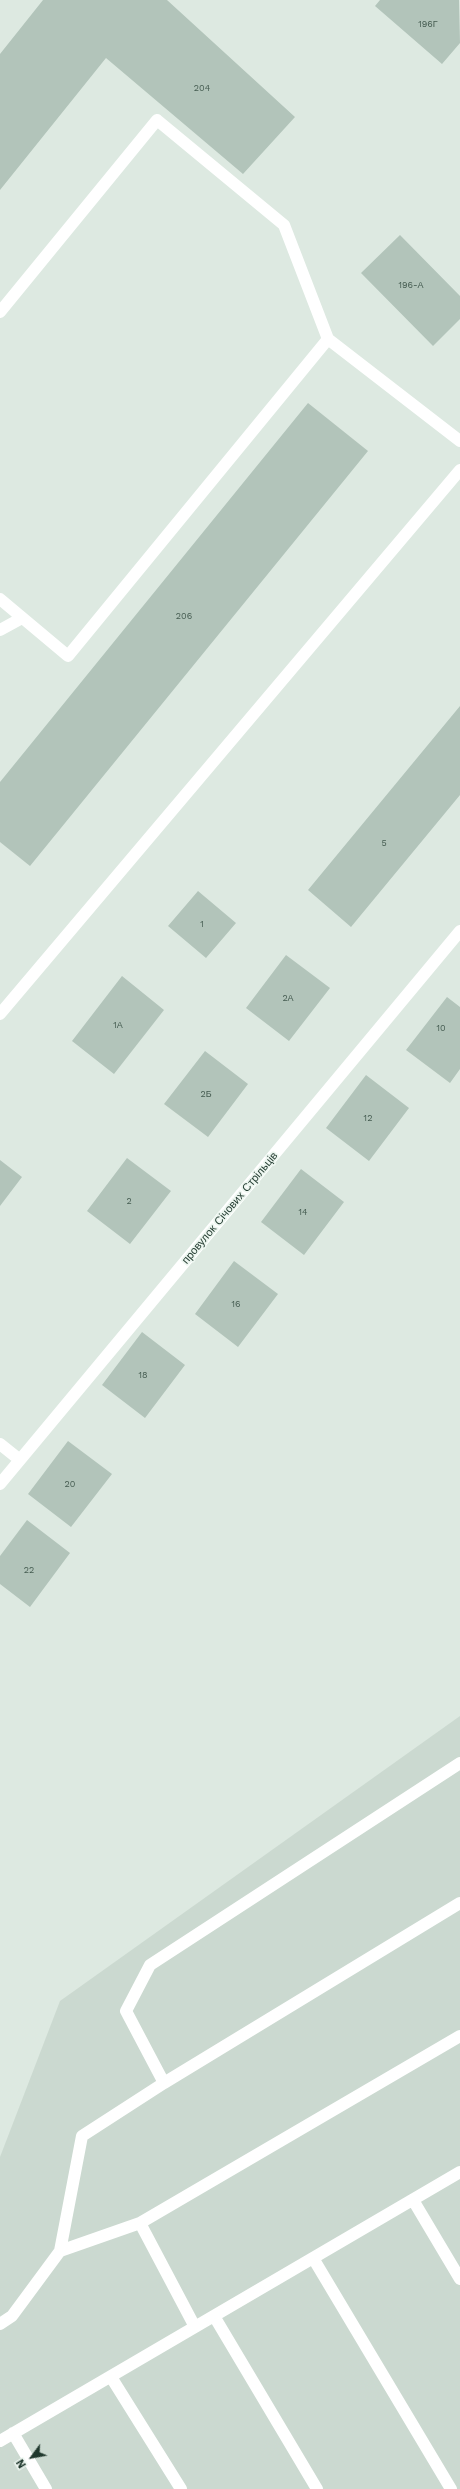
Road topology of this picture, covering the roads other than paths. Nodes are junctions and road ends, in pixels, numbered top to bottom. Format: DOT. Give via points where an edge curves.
graph roads {
  1 [pos="0,312"];
  2 [pos="328,339"];
  3 [pos="460,441"];
  4 [pos="460,470"];
  5 [pos="0,599"];
  6 [pos="22,618"];
  7 [pos="0,630"];
  8 [pos="460,931"];
  9 [pos="0,1014"];
  10 [pos="0,1444"];
  11 [pos="20,1460"];
  12 [pos="0,1484"];
  13 [pos="460,1763"];
  14 [pos="460,1904"];
  15 [pos="460,2036"];
  16 [pos="164,2083"];
  17 [pos="460,2172"];
  18 [pos="413,2200"];
  19 [pos="140,2223"];
  20 [pos="60,2251"];
  21 [pos="313,2258"];
  22 [pos="460,2279"];
  23 [pos="214,2316"];
  24 [pos="0,2324"];
  25 [pos="195,2327"];
  26 [pos="111,2377"];
  27 [pos="14,2434"];
  28 [pos="0,2441"];
  29 [pos="46,2489"];
  30 [pos="181,2489"];
  31 [pos="317,2489"];
  32 [pos="451,2489"];
  1 -- 2 [label="street" via="157,120 284,225"];
  2 -- 3 [label="street"];
  2 -- 6 [label="street" via="68,656"];
  4 -- 9 [label="street"];
  5 -- 6 [label="street"];
  6 -- 7 [label="street"];
  8 -- 11 [label="street, провулок Січових Стрільців"];
  10 -- 11 [label="street"];
  11 -- 12 [label="street, провулок Січових Стрільців"];
  13 -- 16 [label="street" via="150,1965 126,2011"];
  14 -- 16 [label="street"];
  15 -- 19 [label="street"];
  16 -- 20 [label="street" via="82,2136"];
  17 -- 18 [label="street"];
  18 -- 21 [label="street"];
  18 -- 22 [label="street"];
  19 -- 20 [label="street"];
  19 -- 25 [label="street"];
  20 -- 24 [label="street" via="12,2316"];
  21 -- 23 [label="street"];
  21 -- 32 [label="street"];
  23 -- 25 [label="street"];
  23 -- 31 [label="street"];
  25 -- 26 [label="street"];
  26 -- 27 [label="street"];
  26 -- 30 [label="street"];
  27 -- 28 [label="street"];
  27 -- 29 [label="street"];
}
